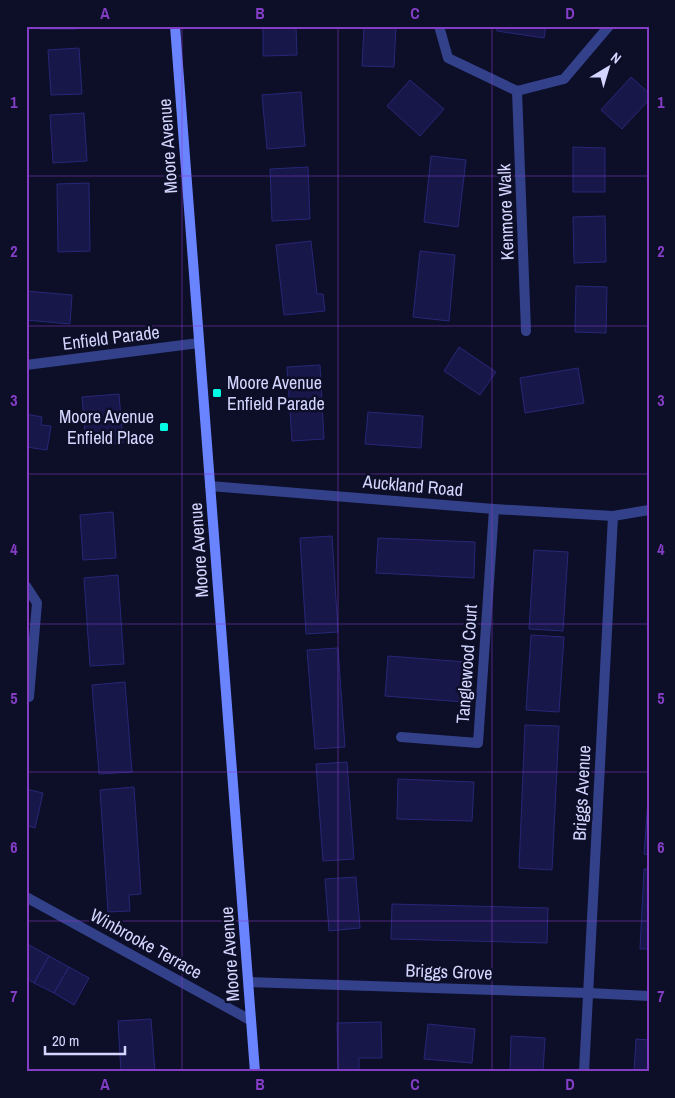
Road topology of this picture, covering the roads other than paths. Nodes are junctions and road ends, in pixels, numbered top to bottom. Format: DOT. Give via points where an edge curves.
graph roads {
  1 [pos="175,26"];
  2 [pos="439,26"];
  3 [pos="609,26"];
  4 [pos="517,91"];
  5 [pos="526,331"];
  6 [pos="199,343"];
  7 [pos="26,365"];
  8 [pos="210,486"];
  9 [pos="494,509"];
  10 [pos="649,510"];
  11 [pos="612,516"];
  12 [pos="26,586"];
  13 [pos="26,696"];
  14 [pos="401,737"];
  15 [pos="26,897"];
  16 [pos="249,982"];
  17 [pos="588,993"];
  18 [pos="649,996"];
  19 [pos="250,1020"];
  20 [pos="255,1072"];
  21 [pos="584,1072"];
  1 -- 6 [label="street, Moore Avenue"];
  2 -- 4 [label="street" via="448,58"];
  3 -- 4 [label="street" via="564,79"];
  4 -- 5 [label="street, Kenmore Walk"];
  6 -- 7 [label="street, Enfield Parade"];
  6 -- 8 [label="street, Moore Avenue"];
  8 -- 9 [label="street, Auckland Road"];
  8 -- 16 [label="street, Moore Avenue"];
  9 -- 11 [label="street, Auckland Road"];
  9 -- 14 [label="street, Tanglewood Court" via="478,744"];
  10 -- 11 [label="street, Auckland Road"];
  11 -- 17 [label="street, Briggs Avenue"];
  12 -- 13 [label="street" via="36,603 29,697"];
  15 -- 19 [label="street, Winbrooke Terrace"];
  16 -- 17 [label="street, Briggs Grove"];
  16 -- 19 [label="street, Moore Avenue"];
  17 -- 18 [label="street, Briggs Grove"];
  17 -- 21 [label="street, Briggs Avenue"];
  19 -- 20 [label="street, Moore Avenue"];
}
